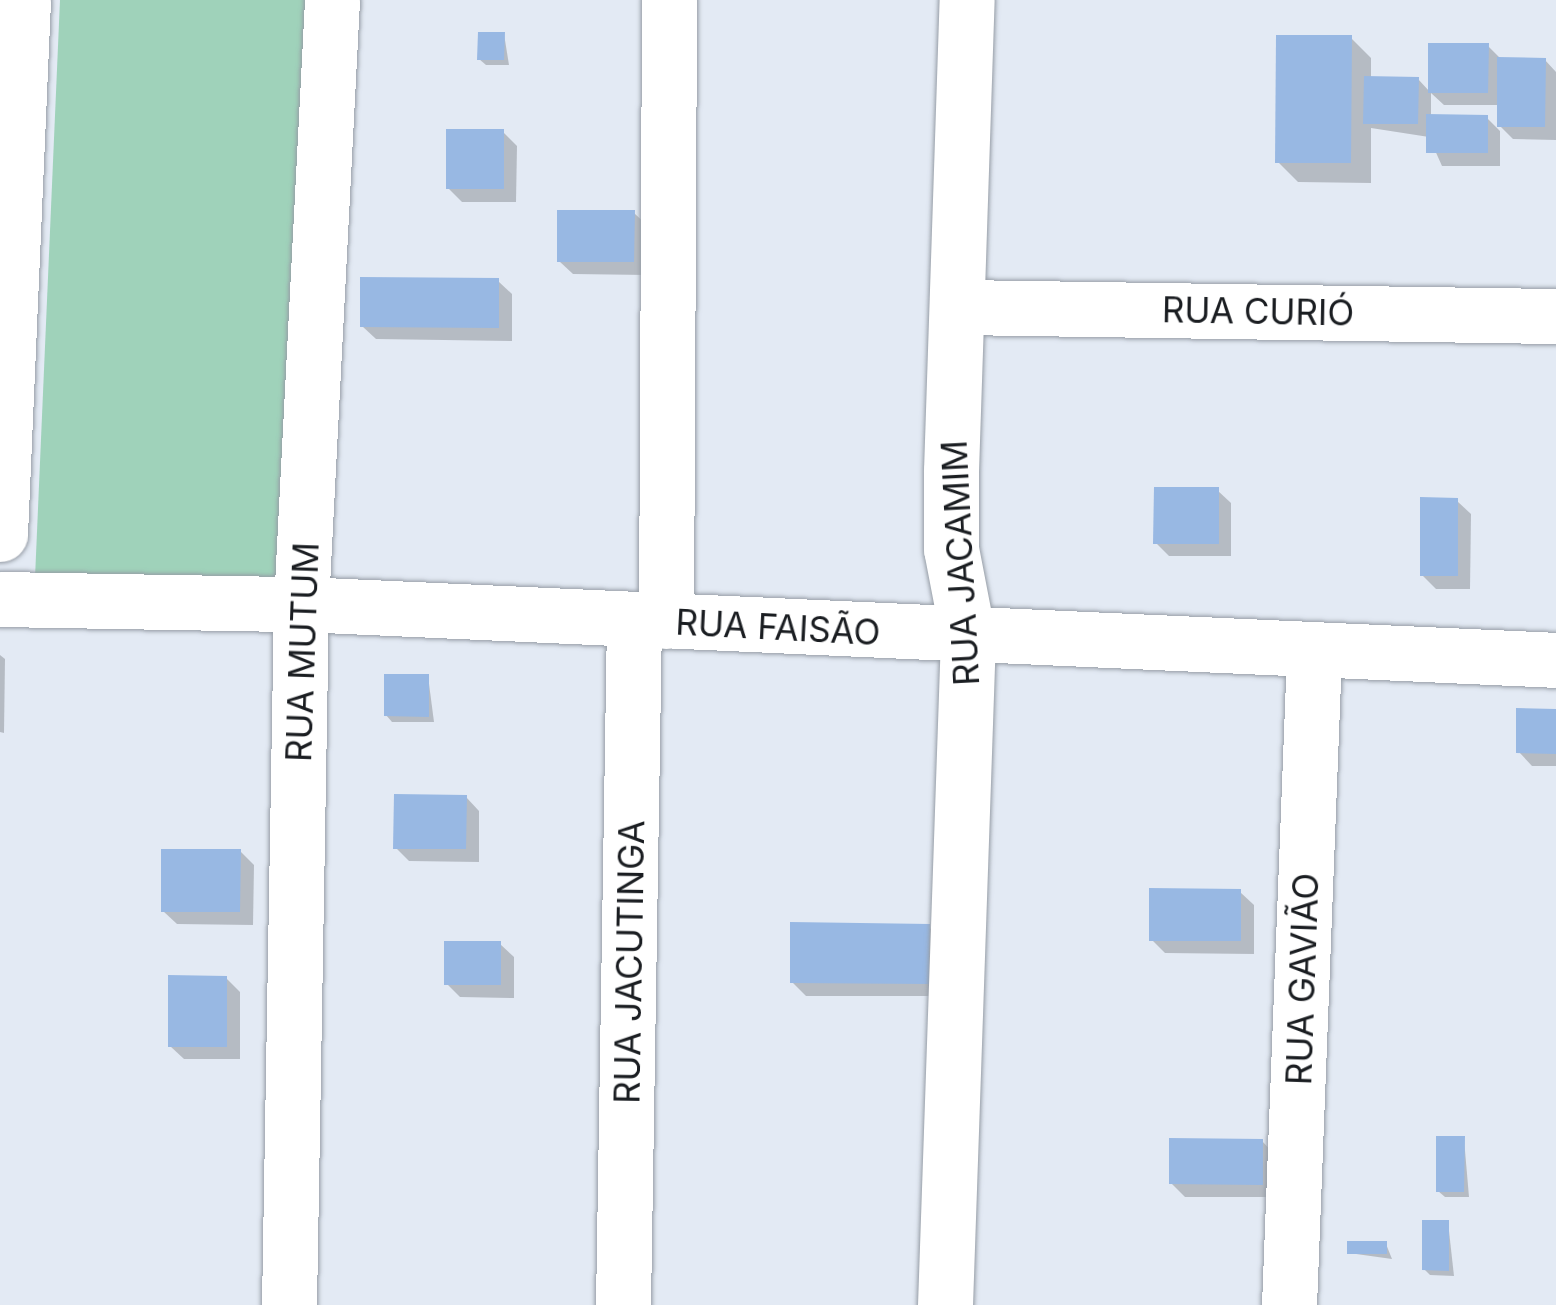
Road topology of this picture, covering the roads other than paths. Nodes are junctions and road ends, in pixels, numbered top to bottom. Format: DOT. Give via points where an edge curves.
graph roads {
  1 [pos="23,0"];
  2 [pos="332,0"];
  3 [pos="669,0"];
  4 [pos="966,0"];
  5 [pos="7,277"];
  6 [pos="960,306"];
  7 [pos="1556,316"];
  8 [pos="0,534"];
  9 [pos="0,600"];
  10 [pos="301,604"];
  11 [pos="650,620"];
  12 [pos="968,637"];
  13 [pos="1314,653"];
  14 [pos="1556,660"];
  15 [pos="290,1305"];
  16 [pos="623,1305"];
  17 [pos="945,1305"];
  18 [pos="1289,1305"];
  1 -- 5 [label="street"];
  2 -- 10 [label="street, RUA MUTUM"];
  3 -- 11 [label="street, RUA JACUTINGA"];
  4 -- 6 [label="street, RUA JACAMIM"];
  5 -- 8 [label="street"];
  6 -- 7 [label="street, RUA CURIÓ"];
  6 -- 12 [label="street, RUA JACAMIM" via="951,549"];
  9 -- 10 [label="street, RUA FAISÃO"];
  10 -- 11 [label="street, RUA FAISÃO"];
  10 -- 15 [label="street, RUA MUTUM"];
  11 -- 12 [label="street, RUA FAISÃO"];
  11 -- 16 [label="street, RUA JACUTINGA"];
  12 -- 13 [label="street, RUA FAISÃO"];
  12 -- 17 [label="street, RUA JACAMIM"];
  13 -- 14 [label="street, RUA FAISÃO"];
  13 -- 18 [label="street, RUA GAVIÃO"];
}
